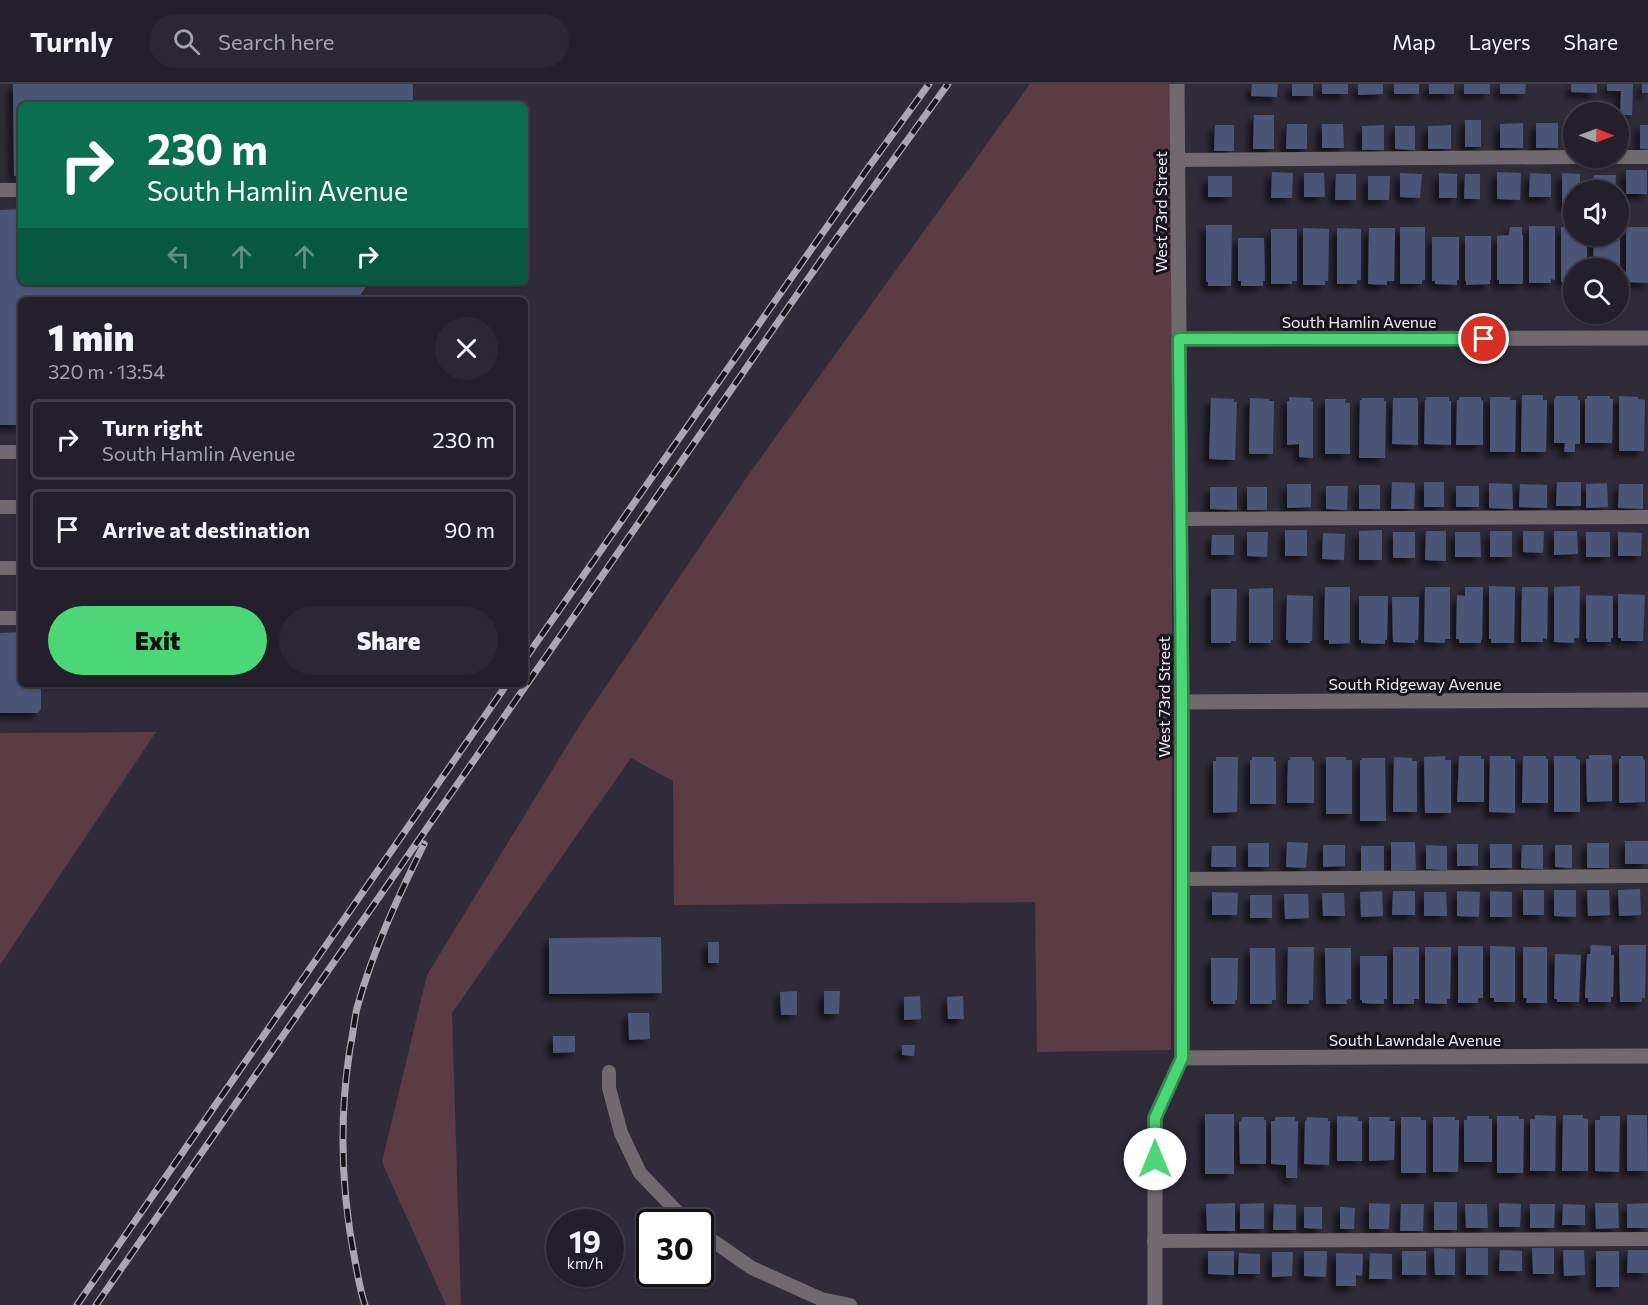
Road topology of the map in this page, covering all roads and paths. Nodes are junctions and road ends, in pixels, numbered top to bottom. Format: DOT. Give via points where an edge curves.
graph roads {
  1 [pos="1177,84"];
  2 [pos="1563,157"];
  3 [pos="1629,157"];
  4 [pos="1648,157"];
  5 [pos="1178,160"];
  6 [pos="0,190"];
  7 [pos="18,190"];
  8 [pos="1648,338"];
  9 [pos="1179,339"];
  10 [pos="0,452"];
  11 [pos="18,452"];
  12 [pos="0,507"];
  13 [pos="18,507"];
  14 [pos="1648,517"];
  15 [pos="1180,519"];
  16 [pos="0,568"];
  17 [pos="18,568"];
  18 [pos="0,618"];
  19 [pos="18,618"];
  20 [pos="1648,700"];
  21 [pos="1182,702"];
  22 [pos="1648,876"];
  23 [pos="1182,879"];
  24 [pos="1648,1056"];
  25 [pos="1182,1058"];
  26 [pos="609,1072"];
  27 [pos="675,1209"];
  28 [pos="1648,1239"];
  29 [pos="1154,1241"];
  30 [pos="714,1242"];
  31 [pos="850,1305"];
  32 [pos="1155,1305"];
  1 -- 5 [label="street, West 73rd Street"];
  2 -- 5 [label="lane"];
  3 -- 4 [label="lane"];
  5 -- 9 [label="street, West 73rd Street"];
  6 -- 7 [label="lane"];
  8 -- 9 [label="street, South Hamlin Avenue"];
  9 -- 15 [label="street, West 73rd Street"];
  10 -- 11 [label="lane"];
  12 -- 13 [label="lane"];
  14 -- 15 [label="lane"];
  15 -- 21 [label="street, West 73rd Street"];
  16 -- 17 [label="lane"];
  18 -- 19 [label="lane"];
  20 -- 21 [label="street, South Ridgeway Avenue"];
  21 -- 23 [label="street, West 73rd Street"];
  22 -- 23 [label="lane"];
  23 -- 25 [label="street, West 73rd Street"];
  24 -- 25 [label="street, South Lawndale Avenue"];
  25 -- 29 [label="street, West 73rd Street" via="1155,1118"];
  26 -- 27 [label="lane" via="609,1088 621,1133 640,1173"];
  28 -- 29 [label="lane"];
  29 -- 32 [label="street, West 73rd Street"];
  30 -- 31 [label="lane" via="752,1268 821,1299"];
}
